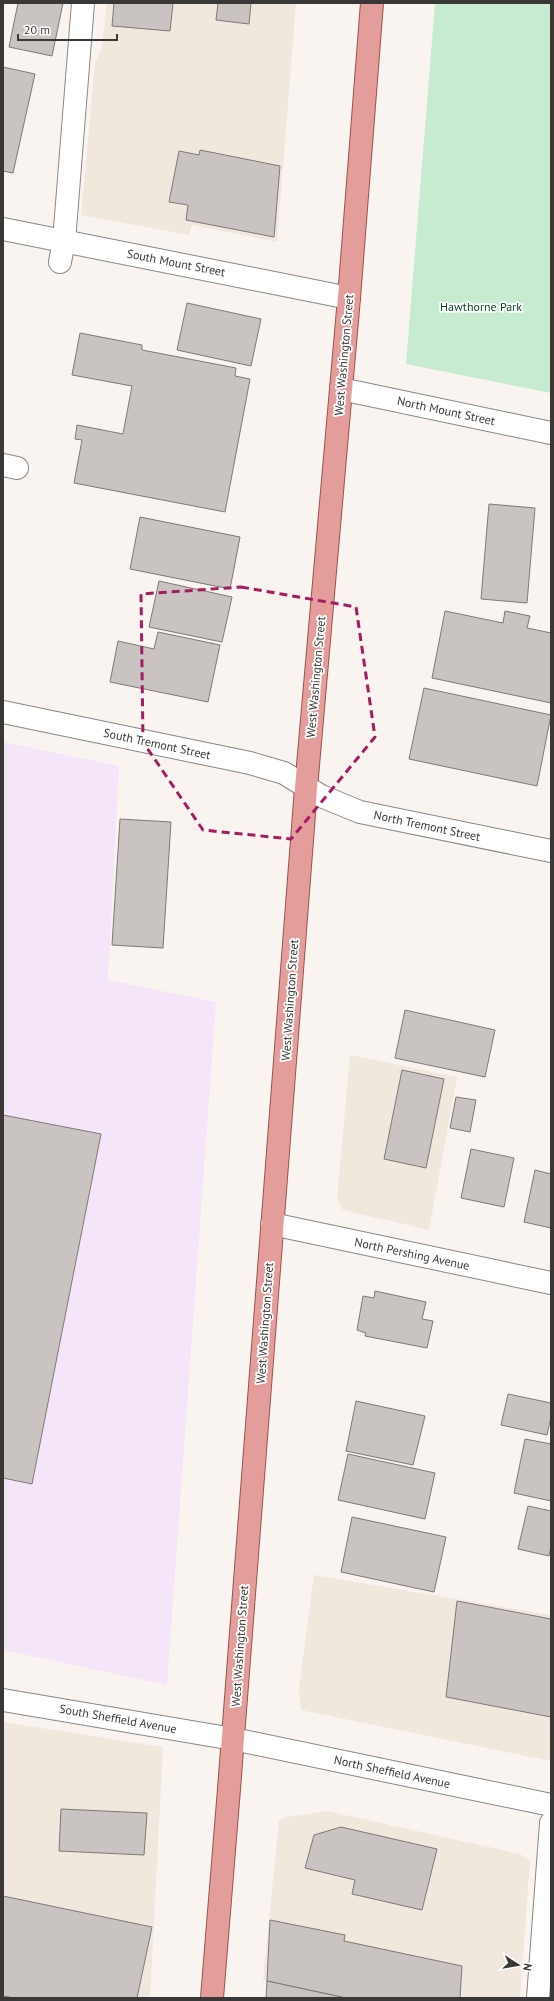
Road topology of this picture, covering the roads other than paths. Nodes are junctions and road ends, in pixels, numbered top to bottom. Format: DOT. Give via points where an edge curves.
graph roads {
  1 [pos="84,3"];
  2 [pos="372,3"];
  3 [pos="3,229"];
  4 [pos="62,252"];
  5 [pos="349,298"];
  6 [pos="341,389"];
  7 [pos="551,433"];
  8 [pos="3,712"];
  9 [pos="306,788"];
  10 [pos="551,852"];
  11 [pos="272,1224"];
  12 [pos="551,1283"];
  13 [pos="3,1700"];
  14 [pos="233,1739"];
  15 [pos="551,1805"];
  16 [pos="551,1823"];
  17 [pos="212,1998"];
  18 [pos="538,1998"];
  1 -- 4 [label="street"];
  2 -- 5 [label="main road, West Washington Street"];
  3 -- 4 [label="street, South Mount Street"];
  4 -- 5 [label="street, South Mount Street"];
  5 -- 6 [label="main road, West Washington Street"];
  6 -- 7 [label="street, North Mount Street"];
  6 -- 9 [label="main road, West Washington Street"];
  8 -- 9 [label="street, South Tremont Street" via="250,763 284,773"];
  9 -- 10 [label="street, North Tremont Street" via="360,812"];
  9 -- 11 [label="main road, West Washington Street"];
  11 -- 12 [label="street, North Pershing Avenue"];
  11 -- 14 [label="main road, West Washington Street"];
  13 -- 14 [label="street, South Sheffield Avenue"];
  14 -- 15 [label="street, North Sheffield Avenue"];
  14 -- 17 [label="main road, West Washington Street"];
  16 -- 18 [label="street"];
}
